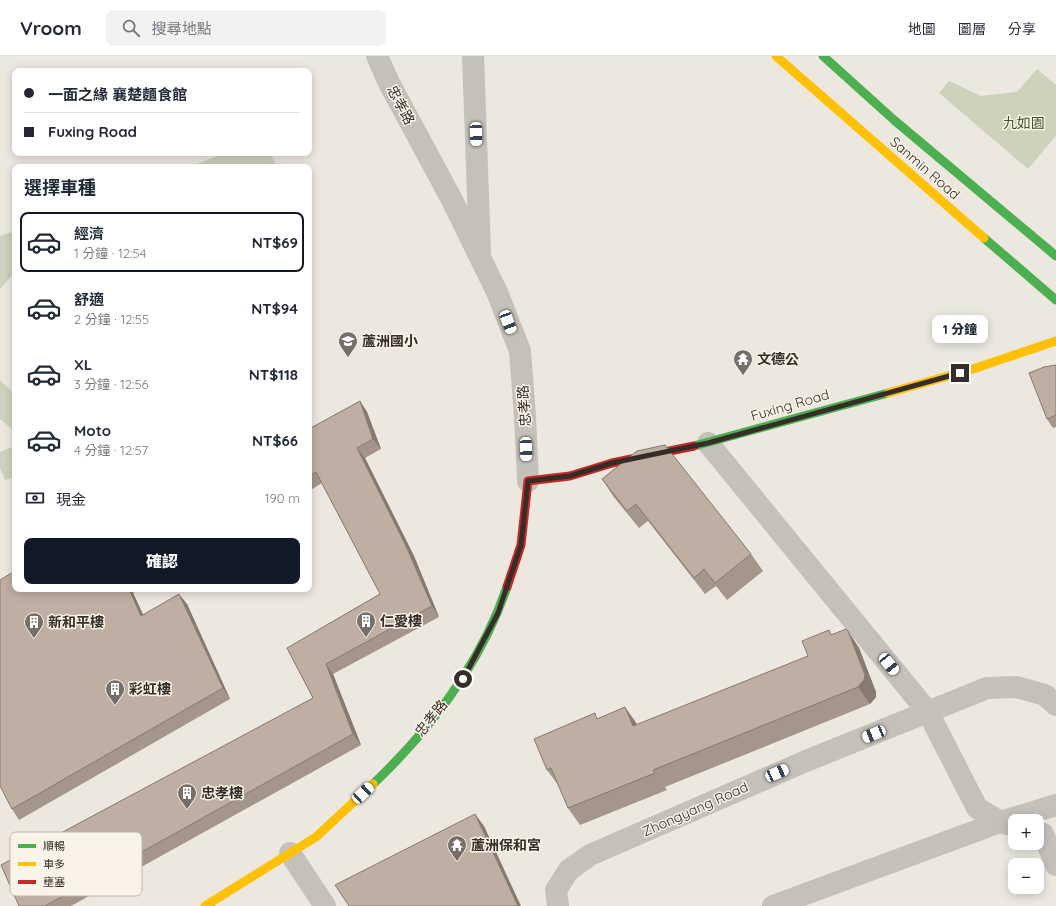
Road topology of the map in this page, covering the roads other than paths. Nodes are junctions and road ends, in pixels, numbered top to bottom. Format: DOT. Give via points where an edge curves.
graph roads {
  1 [pos="377,56"];
  2 [pos="473,56"];
  3 [pos="776,56"];
  4 [pos="823,56"];
  5 [pos="1056,256"];
  6 [pos="481,261"];
  7 [pos="1056,300"];
  8 [pos="1056,342"];
  9 [pos="708,443"];
  10 [pos="528,481"];
  11 [pos="1056,705"];
  12 [pos="928,712"];
  13 [pos="1056,804"];
  14 [pos="1032,814"];
  15 [pos="1008,824"];
  16 [pos="1044,836"];
  17 [pos="290,853"];
  18 [pos="1056,865"];
  19 [pos="204,906"];
  20 [pos="326,906"];
  21 [pos="558,906"];
  22 [pos="773,906"];
  1 -- 6 [label="street, 忠孝路" via="452,198"];
  2 -- 6 [label="street, 忠孝路"];
  3 -- 7 [label="street, Sanmin Road"];
  4 -- 5 [label="street, Sanmin Road" via="894,120"];
  6 -- 10 [label="street, 忠孝路" via="497,292 520,351"];
  8 -- 9 [label="street, Fuxing Road" via="973,369"];
  9 -- 10 [label="street, Fuxing Road" via="612,463 570,476"];
  9 -- 12 [label="street"];
  10 -- 17 [label="street, 忠孝路" via="521,545 498,613 463,679 398,760 316,837"];
  11 -- 12 [label="street, Zhongyang Road" via="1045,695 1017,686 988,688"];
  12 -- 15 [label="street" via="977,808"];
  12 -- 21 [label="street, Zhongyang Road" via="806,761 590,855 569,870 556,890"];
  13 -- 14 [label="street"];
  15 -- 22 [label="street"];
  16 -- 18 [label="street"];
  17 -- 19 [label="street, 忠孝路"];
  17 -- 20 [label="street"];
}
